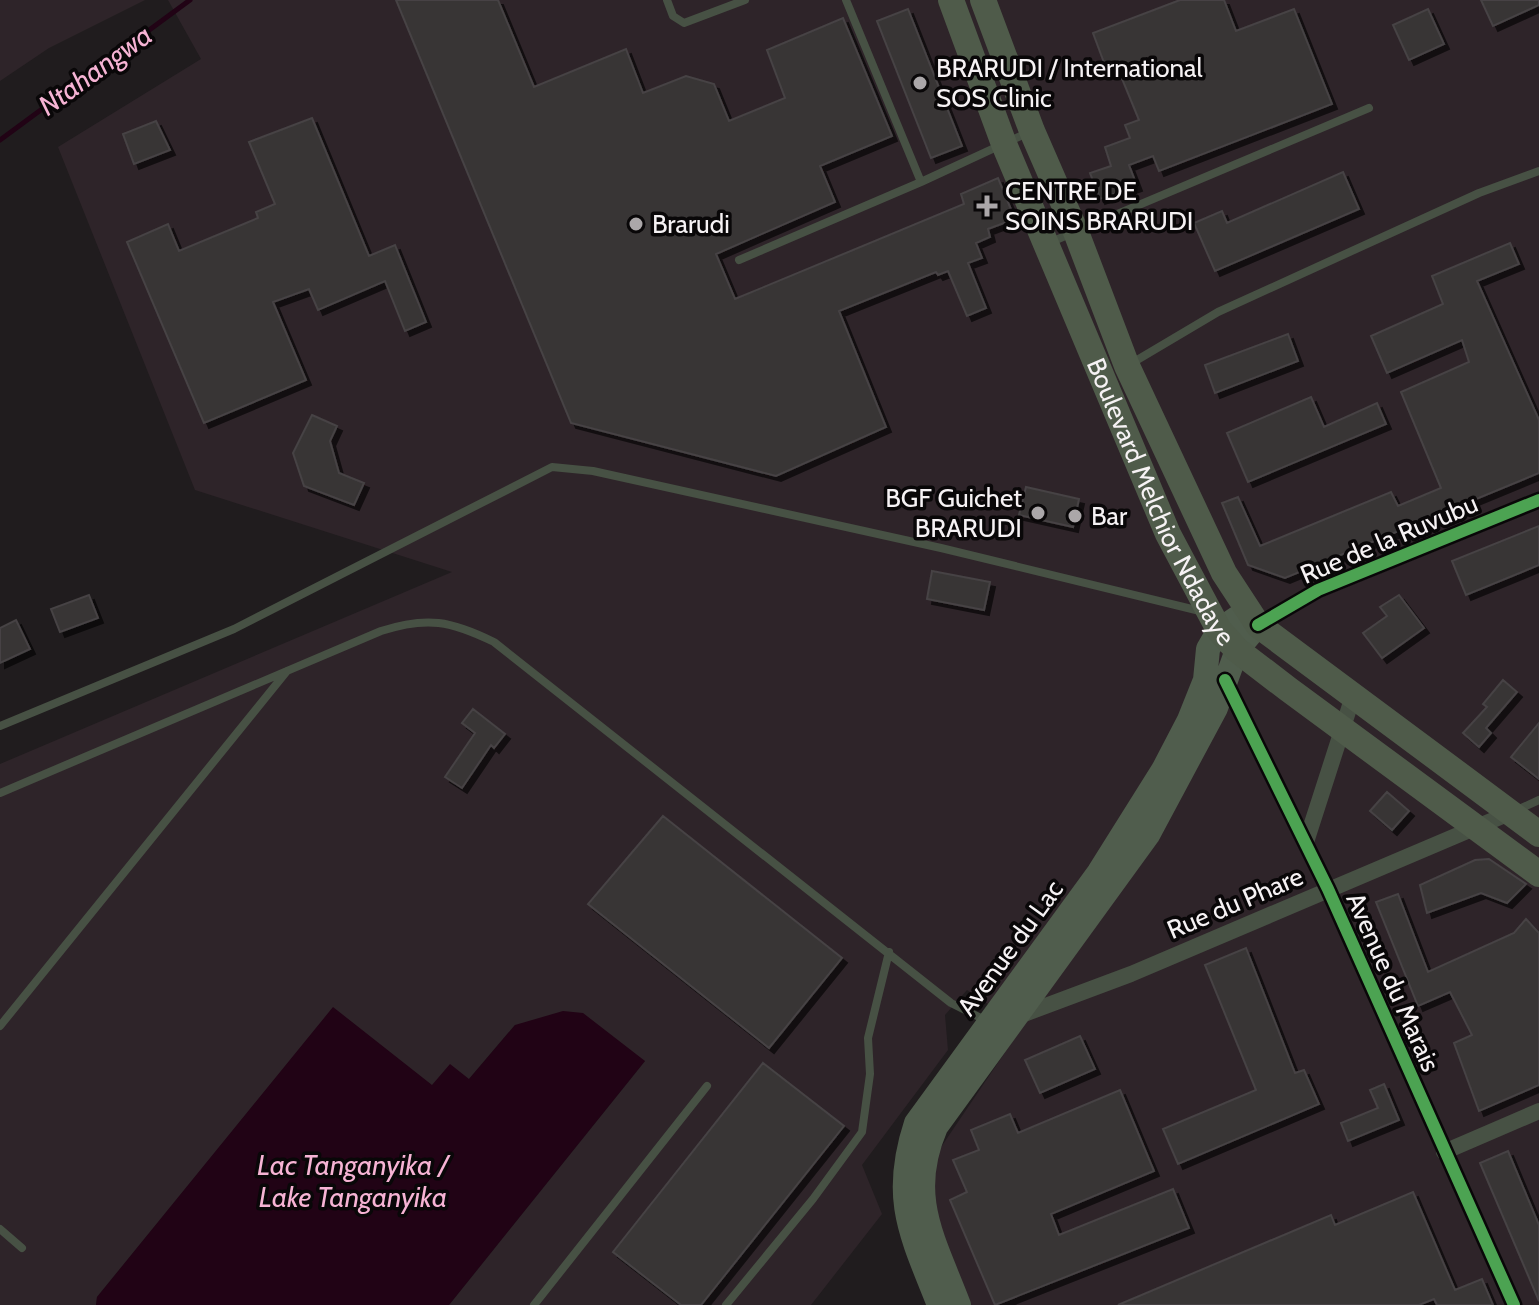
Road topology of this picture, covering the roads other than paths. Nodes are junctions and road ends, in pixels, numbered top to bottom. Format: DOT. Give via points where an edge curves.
graph roads {
  1 [pos="667,0"];
  2 [pos="745,0"];
  3 [pos="846,0"];
  4 [pos="951,0"];
  5 [pos="983,0"];
  6 [pos="1369,108"];
  7 [pos="1032,131"];
  8 [pos="1004,144"];
  9 [pos="1539,171"];
  10 [pos="921,182"];
  11 [pos="1076,232"];
  12 [pos="1047,244"];
  13 [pos="739,260"];
  14 [pos="1127,366"];
  15 [pos="1539,500"];
  16 [pos="1252,618"];
  17 [pos="1214,621"];
  18 [pos="1237,650"];
  19 [pos="288,670"];
  20 [pos="1225,680"];
  21 [pos="1354,693"];
  22 [pos="0,726"];
  23 [pos="1343,731"];
  24 [pos="0,793"];
  25 [pos="1539,800"];
  26 [pos="1512,812"];
  27 [pos="1478,826"];
  28 [pos="1539,834"];
  29 [pos="1306,842"];
  30 [pos="1539,874"];
  31 [pos="1328,889"];
  32 [pos="889,952"];
  33 [pos="1017,1017"];
  34 [pos="991,1023"];
  35 [pos="0,1026"];
  36 [pos="707,1086"];
  37 [pos="1539,1111"];
  38 [pos="1444,1152"];
  39 [pos="0,1229"];
  40 [pos="22,1248"];
  41 [pos="534,1305"];
  42 [pos="726,1305"];
  43 [pos="939,1305"];
  44 [pos="959,1305"];
  45 [pos="1514,1305"];
  1 -- 2 [label="lane" via="673,16 684,23"];
  3 -- 10 [label="lane"];
  4 -- 8 [label="main road, Boulevard Melchior Ndadaye"];
  5 -- 7 [label="main road, Boulevard Melchior Ndadaye"];
  6 -- 11 [label="lane"];
  7 -- 8 [label="lane"];
  7 -- 11 [label="main road, Boulevard Melchior Ndadaye"];
  8 -- 10 [label="lane"];
  8 -- 12 [label="main road, Boulevard Melchior Ndadaye"];
  9 -- 14 [label="lane" via="1218,312"];
  10 -- 13 [label="lane"];
  11 -- 12 [label="lane"];
  11 -- 14 [label="main road, Boulevard Melchior Ndadaye"];
  12 -- 17 [label="main road, Boulevard Melchior Ndadaye" via="1168,534"];
  14 -- 16 [label="main road, Boulevard Melchior Ndadaye" via="1224,573"];
  15 -- 16 [label="street, Rue de la Ruvubu"];
  16 -- 17 [label="main road"];
  16 -- 18 [label="main road, Avenue du Lac"];
  16 -- 21 [label="main road, Boulevard Melchior Ndadaye"];
  17 -- 18 [label="main road, Boulevard Melchior Ndadaye"];
  17 -- 22 [label="lane" via="910,541 593,471 552,467 234,629"];
  17 -- 34 [label="main road, Avenue du Lac" via="1205,680 1163,770 1099,872"];
  18 -- 20 [label="main road, Avenue du Lac"];
  18 -- 23 [label="main road, Boulevard Melchior Ndadaye"];
  19 -- 24 [label="lane"];
  19 -- 32 [label="lane" via="408,622 439,621 465,628 494,642"];
  19 -- 35 [label="lane"];
  20 -- 29 [label="street, Avenue du Marais"];
  20 -- 33 [label="main road, Avenue du Lac" via="1216,708 1148,835"];
  21 -- 23 [label="street"];
  21 -- 26 [label="main road, Boulevard Melchior Ndadaye"];
  23 -- 27 [label="main road, Boulevard Melchior Ndadaye"];
  23 -- 29 [label="street"];
  25 -- 26 [label="lane, Rue du Phare"];
  26 -- 27 [label="street, Rue du Phare"];
  26 -- 28 [label="main road, Boulevard Melchior Ndadaye"];
  27 -- 30 [label="main road, Boulevard Melchior Ndadaye"];
  27 -- 31 [label="street, Rue du Phare"];
  29 -- 31 [label="street, Avenue du Marais"];
  31 -- 33 [label="street, Rue du Phare"];
  31 -- 38 [label="street, Avenue du Marais"];
  32 -- 34 [label="lane" via="951,1003"];
  32 -- 42 [label="lane" via="868,1038 870,1074 862,1132"];
  33 -- 34 [label="street, Rue du Phare"];
  33 -- 44 [label="main road, Avenue du Lac" via="936,1127 926,1150 920,1190 924,1209"];
  34 -- 43 [label="main road, Avenue du Lac" via="916,1123 905,1162 906,1214"];
  36 -- 41 [label="lane"];
  37 -- 38 [label="street"];
  38 -- 45 [label="street, Avenue du Marais"];
  39 -- 40 [label="lane"];
}
